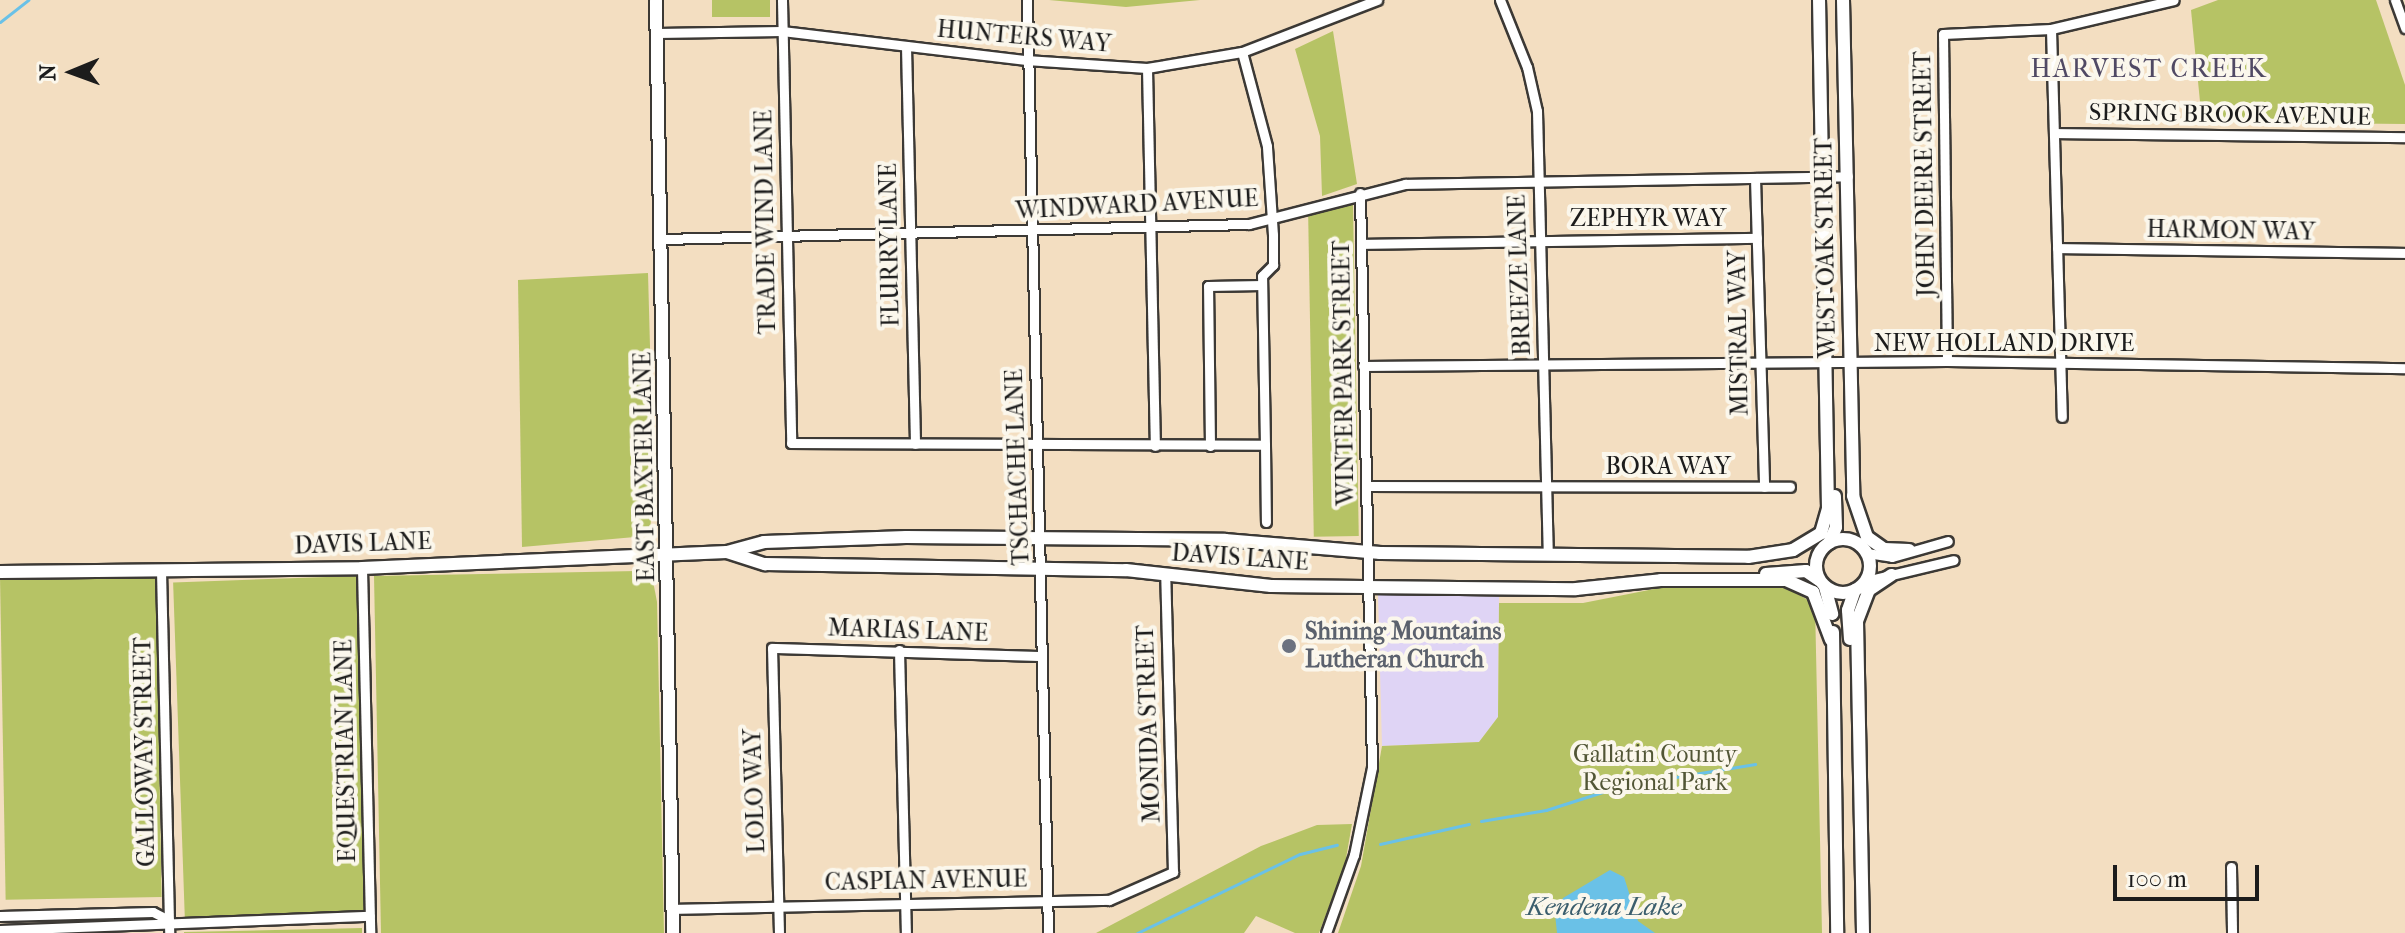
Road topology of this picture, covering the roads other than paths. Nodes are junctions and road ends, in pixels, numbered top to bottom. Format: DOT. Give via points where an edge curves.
graph roads {
  1 [pos="656,0"];
  2 [pos="782,0"];
  3 [pos="1027,0"];
  4 [pos="1377,0"];
  5 [pos="1500,0"];
  6 [pos="1819,0"];
  7 [pos="1843,0"];
  8 [pos="2174,0"];
  9 [pos="2395,0"];
  10 [pos="2405,28"];
  11 [pos="2051,29"];
  12 [pos="782,31"];
  13 [pos="657,33"];
  14 [pos="906,46"];
  15 [pos="1242,52"];
  16 [pos="1026,60"];
  17 [pos="1147,68"];
  18 [pos="2054,133"];
  19 [pos="2405,137"];
  20 [pos="1823,176"];
  21 [pos="1848,176"];
  22 [pos="1755,178"];
  23 [pos="1538,181"];
  24 [pos="1360,193"];
  25 [pos="1271,219"];
  26 [pos="1150,226"];
  27 [pos="1031,231"];
  28 [pos="910,234"];
  29 [pos="786,236"];
  30 [pos="1757,238"];
  31 [pos="663,239"];
  32 [pos="1539,239"];
  33 [pos="1361,244"];
  34 [pos="2057,248"];
  35 [pos="2405,253"];
  36 [pos="1262,285"];
  37 [pos="1947,361"];
  38 [pos="1826,363"];
  39 [pos="1850,363"];
  40 [pos="1543,364"];
  41 [pos="1760,364"];
  42 [pos="2060,364"];
  43 [pos="1363,366"];
  44 [pos="2405,368"];
  45 [pos="2062,417"];
  46 [pos="915,444"];
  47 [pos="1265,445"];
  48 [pos="1038,446"];
  49 [pos="1155,446"];
  50 [pos="1210,446"];
  51 [pos="1829,478"];
  52 [pos="1366,486"];
  53 [pos="1546,487"];
  54 [pos="1764,487"];
  55 [pos="1790,487"];
  56 [pos="1853,496"];
  57 [pos="1266,522"];
  58 [pos="1040,540"];
  59 [pos="1948,541"];
  60 [pos="1826,545"];
  61 [pos="1864,550"];
  62 [pos="1909,550"];
  63 [pos="669,552"];
  64 [pos="727,552"];
  65 [pos="1367,553"];
  66 [pos="1548,554"];
  67 [pos="1748,557"];
  68 [pos="1954,560"];
  69 [pos="362,568"];
  70 [pos="1041,568"];
  71 [pos="161,570"];
  72 [pos="0,572"];
  73 [pos="1165,575"];
  74 [pos="1891,575"];
  75 [pos="1752,579"];
  76 [pos="1866,581"];
  77 [pos="1822,584"];
  78 [pos="1368,587"];
  79 [pos="1855,590"];
  80 [pos="1831,640"];
  81 [pos="772,648"];
  82 [pos="899,650"];
  83 [pos="1042,656"];
  84 [pos="1856,670"];
  85 [pos="2231,867"];
  86 [pos="1173,872"];
  87 [pos="1048,898"];
  88 [pos="905,903"];
  89 [pos="778,905"];
  90 [pos="673,909"];
  91 [pos="0,916"];
  92 [pos="370,916"];
  93 [pos="169,920"];
  94 [pos="0,930"];
  95 [pos="169,933"];
  96 [pos="370,933"];
  97 [pos="673,933"];
  98 [pos="779,933"];
  99 [pos="906,933"];
  100 [pos="1048,933"];
  101 [pos="1326,933"];
  102 [pos="1837,933"];
  103 [pos="1863,933"];
  104 [pos="2232,933"];
  1 -- 13 [label="main road, EAST BAXTER LANE"];
  2 -- 12 [label="street, TRADE WIND LANE"];
  3 -- 16 [label="street, TSCHACHE LANE"];
  4 -- 15 [label="street, HUNTERS WAY"];
  5 -- 23 [label="street, BREEZE LANE" via="1527,67 1537,111"];
  6 -- 20 [label="main road, WEST OAK STREET"];
  7 -- 21 [label="main road, WEST OAK STREET"];
  8 -- 11 [label="street"];
  9 -- 10 [label="street"];
  11 -- 18 [label="street"];
  11 -- 37 [label="street, JOHN DEERE STREET" via="1943,34"];
  12 -- 13 [label="street, HUNTERS WAY"];
  12 -- 14 [label="street, HUNTERS WAY"];
  12 -- 29 [label="street, TRADE WIND LANE"];
  13 -- 31 [label="main road, EAST BAXTER LANE"];
  14 -- 16 [label="street, HUNTERS WAY"];
  14 -- 28 [label="street, FLURRY LANE"];
  15 -- 17 [label="street, HUNTERS WAY"];
  15 -- 25 [label="street" via="1267,146"];
  16 -- 17 [label="street, HUNTERS WAY"];
  16 -- 27 [label="street, TSCHACHE LANE"];
  17 -- 26 [label="street"];
  18 -- 19 [label="street, SPRING BROOK AVENUE"];
  18 -- 34 [label="street"];
  20 -- 21 [label="street, WINDWARD AVENUE"];
  20 -- 22 [label="street, WINDWARD AVENUE"];
  20 -- 38 [label="main road, WEST OAK STREET"];
  21 -- 39 [label="main road, WEST OAK STREET"];
  22 -- 23 [label="street, WINDWARD AVENUE"];
  22 -- 30 [label="street, MISTRAL WAY"];
  23 -- 24 [label="street, WINDWARD AVENUE" via="1405,184"];
  23 -- 32 [label="street, BREEZE LANE"];
  24 -- 25 [label="street, WINDWARD AVENUE"];
  24 -- 33 [label="street, WINTER PARK STREET"];
  25 -- 26 [label="street, WINDWARD AVENUE"];
  25 -- 36 [label="street" via="1273,265 1262,276"];
  26 -- 27 [label="street, WINDWARD AVENUE"];
  26 -- 49 [label="street"];
  27 -- 28 [label="street, WINDWARD AVENUE"];
  27 -- 48 [label="street, TSCHACHE LANE"];
  28 -- 29 [label="street, WINDWARD AVENUE"];
  28 -- 46 [label="street, FLURRY LANE"];
  29 -- 31 [label="street, WINDWARD AVENUE"];
  29 -- 46 [label="street, TRADE WIND LANE" via="791,443"];
  30 -- 32 [label="street, ZEPHYR WAY"];
  30 -- 41 [label="street, MISTRAL WAY"];
  31 -- 63 [label="main road, EAST BAXTER LANE"];
  32 -- 33 [label="street, ZEPHYR WAY"];
  32 -- 40 [label="street, BREEZE LANE"];
  33 -- 43 [label="street, WINTER PARK STREET"];
  34 -- 35 [label="street, HARMON WAY"];
  34 -- 42 [label="street"];
  36 -- 47 [label="street"];
  36 -- 50 [label="street" via="1208,286"];
  37 -- 39 [label="street, NEW HOLLAND DRIVE"];
  37 -- 42 [label="street, NEW HOLLAND DRIVE"];
  38 -- 39 [label="street, NEW HOLLAND DRIVE"];
  38 -- 41 [label="street, NEW HOLLAND DRIVE"];
  38 -- 51 [label="main road, WEST OAK STREET"];
  39 -- 56 [label="main road, WEST OAK STREET"];
  40 -- 41 [label="street, NEW HOLLAND DRIVE"];
  40 -- 43 [label="street, NEW HOLLAND DRIVE"];
  40 -- 53 [label="street, BREEZE LANE"];
  41 -- 54 [label="street, MISTRAL WAY"];
  42 -- 44 [label="street, NEW HOLLAND DRIVE"];
  42 -- 45 [label="street"];
  43 -- 52 [label="street, WINTER PARK STREET"];
  46 -- 48 [label="street"];
  47 -- 50 [label="street"];
  47 -- 57 [label="street"];
  48 -- 49 [label="street"];
  48 -- 58 [label="street, TSCHACHE LANE"];
  49 -- 50 [label="street"];
  51 -- 60 [label="main road" via="1836,527"];
  51 -- 67 [label="main road" via="1826,523 1814,539 1793,550"];
  52 -- 53 [label="street, BORA WAY"];
  52 -- 65 [label="street, WINTER PARK STREET"];
  53 -- 54 [label="street, BORA WAY"];
  53 -- 66 [label="street, BREEZE LANE"];
  54 -- 55 [label="street, BORA WAY"];
  56 -- 61 [label="main road" via="1852,526"];
  56 -- 62 [label="main road" via="1867,537 1884,549"];
  58 -- 64 [label="main road, DAVIS LANE" via="764,542"];
  58 -- 65 [label="main road, DAVIS LANE" via="1225,540"];
  58 -- 70 [label="street, TSCHACHE LANE"];
  59 -- 62 [label="street"];
  60 -- 61 [label="main road" via="1845,539"];
  60 -- 67 [label="main road" via="1795,556"];
  60 -- 77 [label="main road" via="1815,564"];
  61 -- 62 [label="street" via="1884,558"];
  61 -- 76 [label="main road"];
  63 -- 64 [label="main road, DAVIS LANE"];
  63 -- 69 [label="main road, DAVIS LANE"];
  63 -- 90 [label="main road, EAST BAXTER LANE"];
  64 -- 70 [label="main road, DAVIS LANE" via="765,564"];
  65 -- 66 [label="main road, DAVIS LANE"];
  65 -- 78 [label="street, WINTER PARK STREET"];
  66 -- 67 [label="main road, DAVIS LANE"];
  68 -- 74 [label="street"];
  69 -- 71 [label="main road, DAVIS LANE"];
  69 -- 92 [label="street, EQUESTRIAN LANE"];
  70 -- 73 [label="main road, DAVIS LANE"];
  70 -- 83 [label="street, TSCHACHE LANE"];
  71 -- 72 [label="main road, DAVIS LANE"];
  71 -- 93 [label="street, GALLOWAY STREET"];
  73 -- 78 [label="main road, DAVIS LANE" via="1239,585"];
  73 -- 86 [label="street, MONIDA STREET"];
  74 -- 76 [label="street"];
  74 -- 84 [label="main road" via="1869,590 1859,608"];
  75 -- 77 [label="main road" via="1796,569"];
  75 -- 78 [label="main road, DAVIS LANE" via="1576,589"];
  75 -- 80 [label="main road" via="1790,580 1813,592"];
  76 -- 79 [label="main road"];
  77 -- 79 [label="main road" via="1842,594"];
  77 -- 80 [label="main road"];
  78 -- 101 [label="street, WINTER PARK STREET" via="1372,767 1354,855"];
  79 -- 84 [label="main road" via="1848,610"];
  80 -- 102 [label="main road"];
  81 -- 82 [label="street, MARIAS LANE"];
  81 -- 89 [label="street, LOLO WAY"];
  82 -- 83 [label="street, MARIAS LANE"];
  82 -- 88 [label="street"];
  83 -- 87 [label="street, TSCHACHE LANE"];
  84 -- 103 [label="main road"];
  85 -- 104 [label="street"];
  86 -- 87 [label="street, CASPIAN AVENUE" via="1109,900"];
  87 -- 88 [label="street, CASPIAN AVENUE"];
  87 -- 100 [label="street, TSCHACHE LANE"];
  88 -- 89 [label="street, CASPIAN AVENUE"];
  88 -- 99 [label="street"];
  89 -- 90 [label="street, CASPIAN AVENUE"];
  89 -- 98 [label="street, LOLO WAY"];
  90 -- 97 [label="main road, EAST BAXTER LANE"];
  91 -- 93 [label="street" via="153,912"];
  92 -- 93 [label="street"];
  92 -- 96 [label="street, EQUESTRIAN LANE"];
  93 -- 94 [label="street" via="153,928"];
  93 -- 95 [label="street, GALLOWAY STREET"];
}
